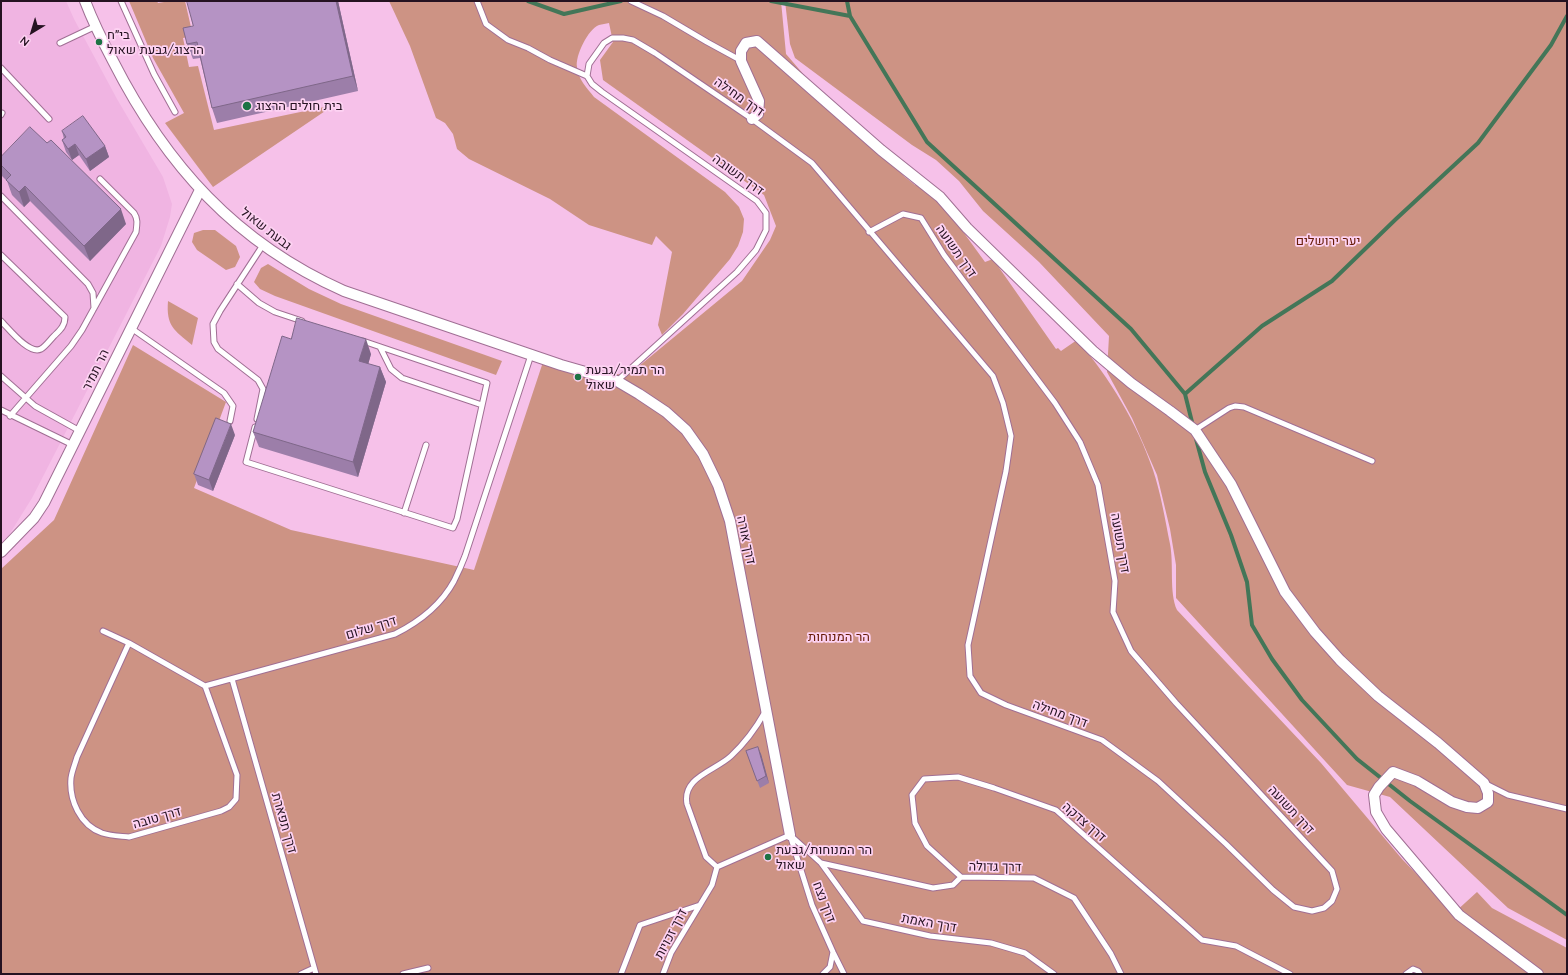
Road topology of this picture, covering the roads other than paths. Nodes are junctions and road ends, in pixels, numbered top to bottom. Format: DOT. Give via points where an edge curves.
graph roads {
  1 [pos="85,1"];
  2 [pos="120,1"];
  3 [pos="477,1"];
  4 [pos="631,1"];
  5 [pos="96,26"];
  6 [pos="60,43"];
  7 [pos="741,61"];
  8 [pos="1,68"];
  9 [pos="587,76"];
  10 [pos="175,112"];
  11 [pos="49,119"];
  12 [pos="752,119"];
  13 [pos="100,179"];
  14 [pos="200,190"];
  15 [pos="1,196"];
  16 [pos="869,232"];
  17 [pos="263,245"];
  18 [pos="1,256"];
  19 [pos="237,284"];
  20 [pos="94,309"];
  21 [pos="305,322"];
  22 [pos="1,323"];
  23 [pos="131,328"];
  24 [pos="358,339"];
  25 [pos="380,347"];
  26 [pos="530,355"];
  27 [pos="1,376"];
  28 [pos="617,381"];
  29 [pos="26,398"];
  30 [pos="482,405"];
  31 [pos="1,410"];
  32 [pos="10,416"];
  33 [pos="230,421"];
  34 [pos="1195,430"];
  35 [pos="80,431"];
  36 [pos="73,444"];
  37 [pos="426,445"];
  38 [pos="1372,461"];
  39 [pos="404,512"];
  40 [pos="1,552"];
  41 [pos="102,631"];
  42 [pos="129,643"];
  43 [pos="232,679"];
  44 [pos="206,686"];
  45 [pos="765,711"];
  46 [pos="1484,784"];
  47 [pos="1567,809"];
  48 [pos="790,835"];
  49 [pos="821,863"];
  50 [pos="717,867"];
  51 [pos="961,878"];
  52 [pos="1332,901"];
  53 [pos="700,905"];
  54 [pos="833,952"];
  55 [pos="428,968"];
  56 [pos="315,971"];
  57 [pos="301,974"];
  58 [pos="403,974"];
  59 [pos="621,974"];
  60 [pos="663,974"];
  61 [pos="822,974"];
  62 [pos="844,974"];
  63 [pos="1054,974"];
  64 [pos="1121,974"];
  65 [pos="1290,974"];
  66 [pos="1406,974"];
  67 [pos="1420,974"];
  68 [pos="1538,974"];
  1 -- 5 [label="street, גבעת שאול"];
  2 -- 10 [label="lane"];
  3 -- 9 [label="lane" via="486,24 508,40"];
  4 -- 7 [label="lane" via="663,16"];
  5 -- 6 [label="lane"];
  5 -- 14 [label="street, גבעת שאול" via="125,84 166,149"];
  7 -- 12 [label="street" via="759,101 758,114"];
  7 -- 34 [label="street" via="741,51 746,43 757,41 881,150 940,197 967,228 1093,352"];
  8 -- 11 [label="lane"];
  9 -- 12 [label="lane, דרך מחילה" via="589,64 604,43 612,38 633,40"];
  9 -- 28 [label="lane, דרך תשובה" via="602,92 758,201 766,213 766,230 756,250 737,272"];
  12 -- 16 [label="lane, דרך מחילה" via="812,163"];
  13 -- 20 [label="lane" via="134,213 138,223 136,232"];
  14 -- 17 [label="street, גבעת שאול"];
  14 -- 23 [label="street, הר תמיר"];
  15 -- 20 [label="lane" via="88,284 93,293"];
  16 -- 52 [label="lane, דרך תשועה" via="903,214 921,218 944,255 1055,402 1080,442 1098,485 1115,580 1113,612 1131,651 1332,871 1337,889"];
  16 -- 52 [label="lane, דרך מחילה" via="993,376 1003,403 1011,436 1006,471 968,645 970,676 981,693 1006,706 1102,740 1158,781 1273,890 1294,906 1312,911 1324,908"];
  17 -- 19 [label="lane"];
  17 -- 26 [label="street, גבעת שאול" via="314,278 344,291"];
  18 -- 22 [label="lane" via="65,317 65,323 40,349 35,350 28,348"];
  19 -- 21 [label="lane" via="275,312"];
  19 -- 39 [label="lane" via="214,324 214,342 218,349 258,380 263,389 246,462"];
  20 -- 29 [label="lane" via="71,346"];
  23 -- 33 [label="lane" via="224,393 233,406"];
  23 -- 35 [label="street, הר תמיר"];
  24 -- 25 [label="lane"];
  25 -- 30 [label="lane" via="391,369 402,378"];
  25 -- 30 [label="lane" via="487,383"];
  26 -- 28 [label="street, דרך אורה"];
  26 -- 43 [label="lane, דרך שלום" via="465,556 454,582 427,614 410,627 395,634"];
  27 -- 29 [label="lane"];
  28 -- 45 [label="street, דרך אורה" via="666,412 686,430 718,485 730,521"];
  29 -- 32 [label="lane"];
  29 -- 35 [label="lane" via="35,406"];
  30 -- 39 [label="lane" via="453,528"];
  31 -- 32 [label="lane"];
  32 -- 36 [label="lane"];
  34 -- 38 [label="lane" via="1229,408 1244,407"];
  34 -- 46 [label="street" via="1231,484 1285,592 1301,615 1356,675"];
  35 -- 36 [label="street, הר תמיר"];
  36 -- 40 [label="street, הר תמיר" via="44,503 34,518"];
  37 -- 39 [label="lane"];
  41 -- 42 [label="lane"];
  42 -- 44 [label="lane"];
  42 -- 44 [label="lane, דרך טובה" via="77,757 71,777 76,810 86,823 101,833 129,837 221,811 236,799 237,775"];
  43 -- 44 [label="lane, דרך שלום"];
  43 -- 56 [label="lane, דרך תפארת"];
  45 -- 48 [label="street, דרך אורה"];
  45 -- 50 [label="lane" via="754,731 737,750 696,779 685,797 706,857"];
  46 -- 47 [label="lane" via="1508,795"];
  46 -- 68 [label="street" via="1488,802 1478,808 1467,807 1452,802 1417,781 1393,772 1374,795 1376,812 1386,829 1459,914"];
  48 -- 49 [label="lane, דרך גדולה"];
  48 -- 50 [label="lane"];
  48 -- 54 [label="lane, דרך נצח" via="812,905"];
  49 -- 51 [label="lane, דרך גדולה" via="933,888 953,885"];
  49 -- 63 [label="lane, דרך האמת" via="863,920 930,936 991,943 1025,953"];
  50 -- 53 [label="lane, דרך זכויות" via="712,885"];
  51 -- 64 [label="lane, דרך גדולה" via="1034,878 1074,898 1111,954"];
  51 -- 65 [label="lane, דרך צדקה" via="927,846 915,823 912,795 924,779 958,777 1056,810 1202,940 1236,946"];
  53 -- 59 [label="lane" via="640,925"];
  53 -- 60 [label="lane, דרך זכויות" via="671,954"];
  54 -- 61 [label="lane" via="830,967"];
  54 -- 62 [label="lane, דרך נצח"];
  55 -- 58 [label="lane"];
  56 -- 57 [label="lane"];
  66 -- 67 [label="lane" via="1413,969"];
}
